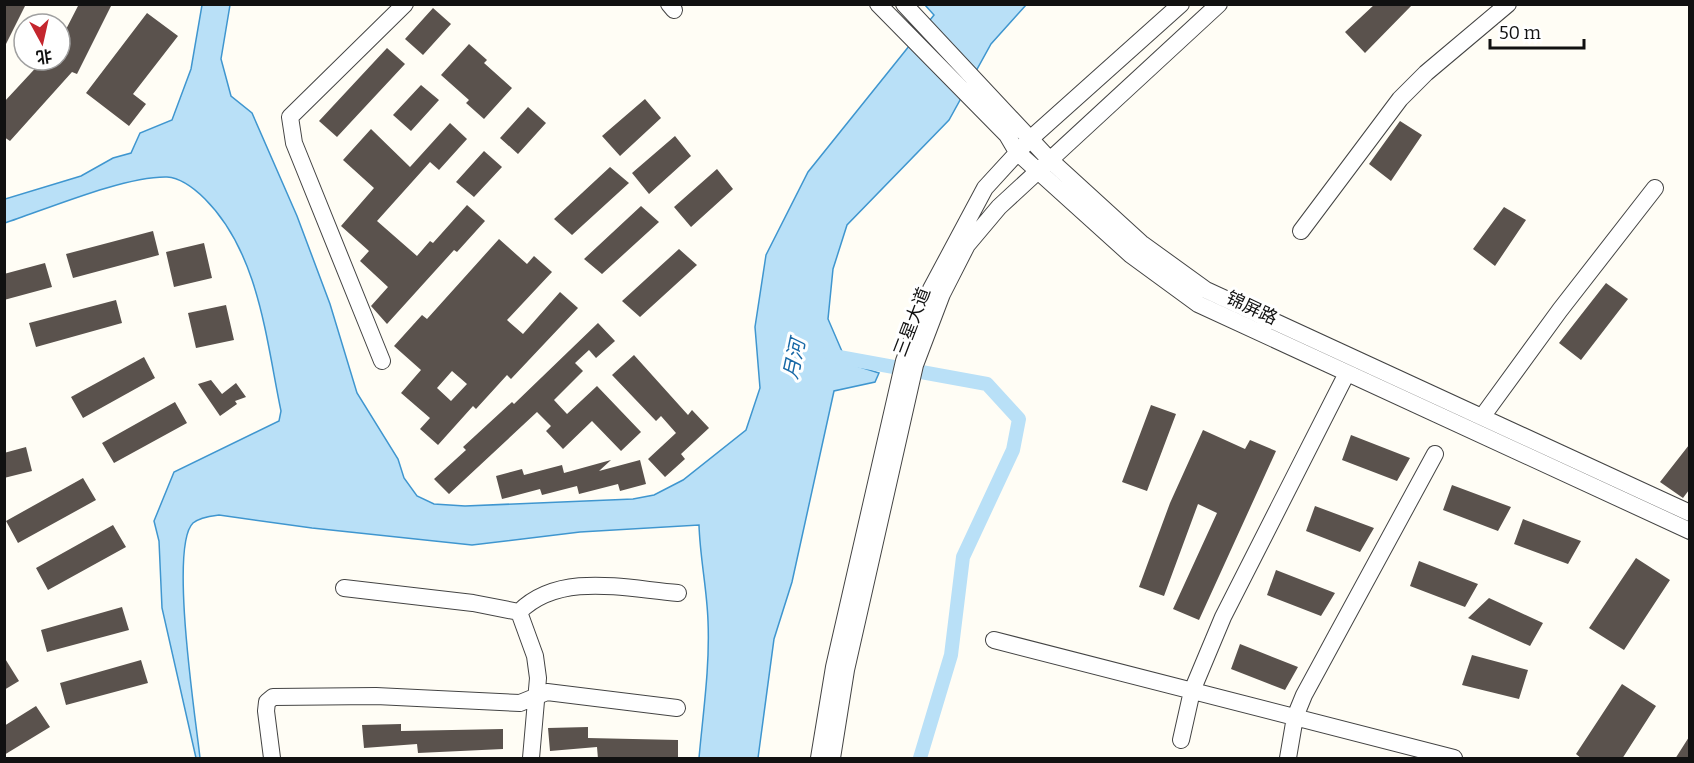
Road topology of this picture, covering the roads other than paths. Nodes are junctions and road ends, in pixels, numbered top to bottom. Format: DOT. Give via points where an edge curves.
graph roads {
  1 [pos="405,4"];
  2 [pos="879,4"];
  3 [pos="1181,4"];
  4 [pos="1219,4"];
  5 [pos="1508,4"];
  6 [pos="909,9"];
  7 [pos="971,87"];
  8 [pos="1023,146"];
  9 [pos="1044,166"];
  10 [pos="1655,188"];
  11 [pos="1301,231"];
  12 [pos="382,361"];
  13 [pos="909,368"];
  14 [pos="1347,373"];
  15 [pos="1482,417"];
  16 [pos="1435,454"];
  17 [pos="1689,513"];
  18 [pos="1689,531"];
  19 [pos="344,588"];
  20 [pos="678,593"];
  21 [pos="519,612"];
  22 [pos="994,640"];
  23 [pos="1192,691"];
  24 [pos="537,696"];
  25 [pos="677,708"];
  26 [pos="1295,717"];
  27 [pos="1181,740"];
  28 [pos="272,759"];
  29 [pos="531,759"];
  30 [pos="819,759"];
  31 [pos="832,759"];
  32 [pos="1288,759"];
  33 [pos="1454,759"];
  1 -- 12 [label="street" via="290,117 294,142"];
  2 -- 7 [label="street, 锦屏路"];
  3 -- 8 [label="street, 三星大道"];
  4 -- 9 [label="street, 三星大道"];
  5 -- 11 [label="street" via="1400,99"];
  6 -- 7 [label="street, 锦屏路"];
  7 -- 8 [label="street, 锦屏路" via="1018,124"];
  8 -- 9 [label="street, 锦屏路"];
  8 -- 13 [label="street, 三星大道" via="985,188 956,240 931,289"];
  9 -- 13 [label="street, 三星大道" via="999,207 967,246"];
  9 -- 14 [label="street, 锦屏路" via="1131,255 1198,304"];
  9 -- 15 [label="street, 锦屏路" via="1206,290"];
  10 -- 15 [label="street"];
  13 -- 30 [label="street, 三星大道" via="834,667"];
  13 -- 31 [label="street, 三星大道" via="846,670"];
  14 -- 18 [label="street, 锦屏路"];
  14 -- 23 [label="street" via="1223,617"];
  15 -- 17 [label="street, 锦屏路"];
  16 -- 26 [label="street"];
  19 -- 21 [label="street"];
  20 -- 21 [label="street" via="577,585 547,592"];
  21 -- 24 [label="street" via="535,656"];
  22 -- 23 [label="street"];
  23 -- 26 [label="street"];
  23 -- 27 [label="street"];
  24 -- 25 [label="street" via="547,692"];
  24 -- 28 [label="street" via="520,703 376,696 273,697 267,702 266,711"];
  24 -- 29 [label="street"];
  26 -- 32 [label="street"];
  26 -- 33 [label="street"];
}
